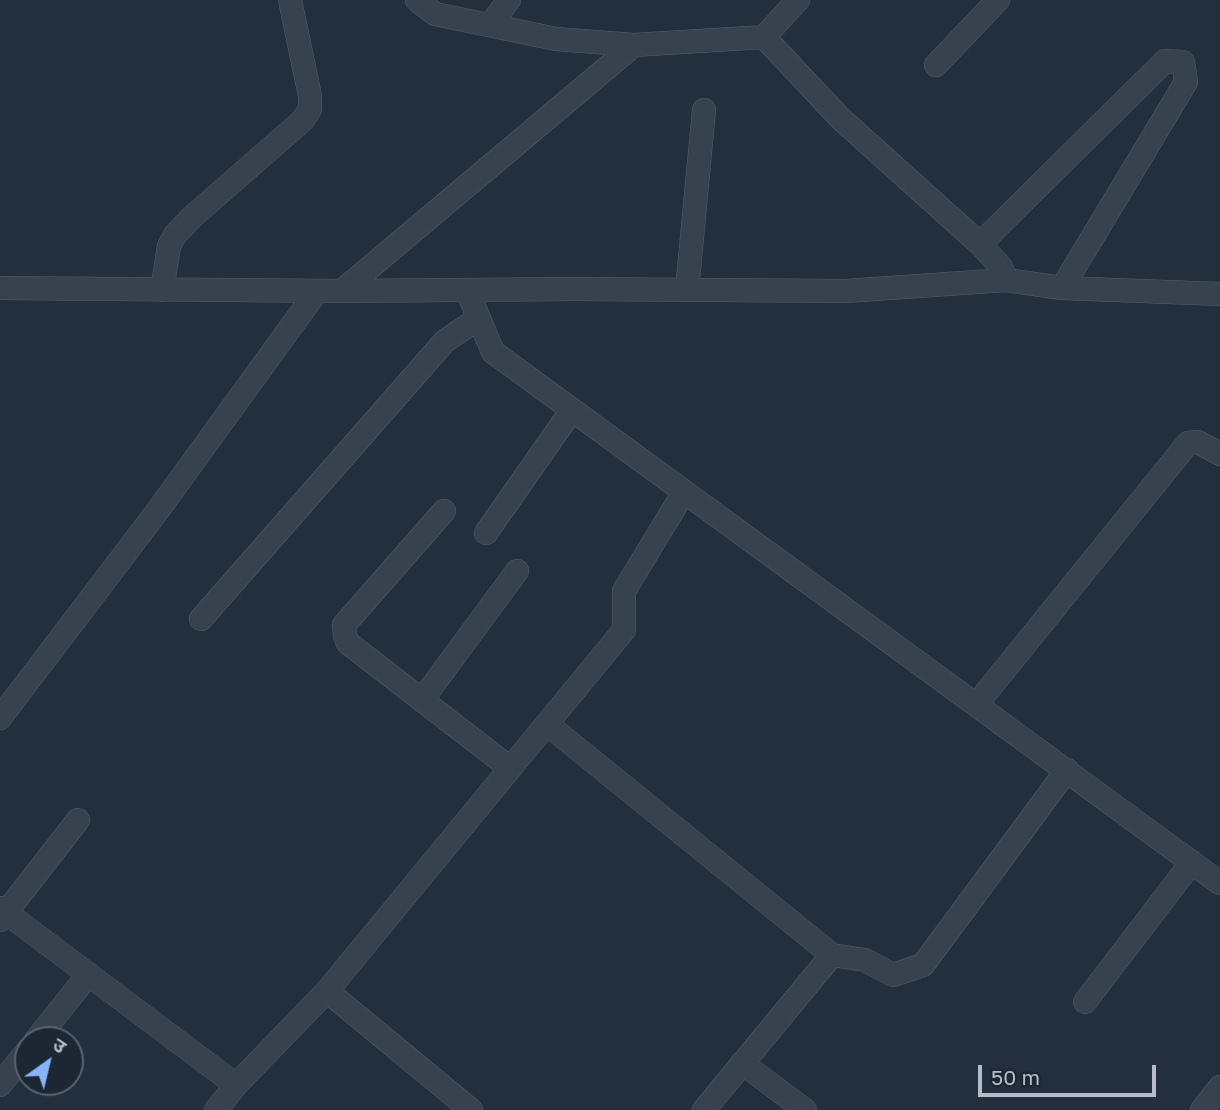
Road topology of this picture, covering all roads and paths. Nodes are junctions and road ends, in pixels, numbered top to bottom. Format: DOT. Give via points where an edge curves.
graph roads {
  1 [pos="290,0"];
  2 [pos="417,0"];
  3 [pos="509,0"];
  4 [pos="798,0"];
  5 [pos="998,0"];
  6 [pos="490,25"];
  7 [pos="764,37"];
  8 [pos="634,45"];
  9 [pos="936,65"];
  10 [pos="704,110"];
  11 [pos="980,244"];
  12 [pos="1006,280"];
  13 [pos="0,288"];
  14 [pos="1062,288"];
  15 [pos="162,290"];
  16 [pos="467,290"];
  17 [pos="687,290"];
  18 [pos="317,291"];
  19 [pos="342,291"];
  20 [pos="1220,294"];
  21 [pos="479,318"];
  22 [pos="572,410"];
  23 [pos="1220,454"];
  24 [pos="684,492"];
  25 [pos="444,511"];
  26 [pos="486,533"];
  27 [pos="517,571"];
  28 [pos="201,619"];
  29 [pos="422,700"];
  30 [pos="976,705"];
  31 [pos="0,718"];
  32 [pos="547,724"];
  33 [pos="510,768"];
  34 [pos="1067,770"];
  35 [pos="78,820"];
  36 [pos="1192,862"];
  37 [pos="1220,883"];
  38 [pos="2,914"];
  39 [pos="832,955"];
  40 [pos="89,974"];
  41 [pos="327,991"];
  42 [pos="1085,1002"];
  43 [pos="47,1026"];
  44 [pos="742,1063"];
  45 [pos="14,1068"];
  46 [pos="0,1085"];
  47 [pos="236,1085"];
  48 [pos="1220,1087"];
  49 [pos="219,1109"];
  50 [pos="471,1110"];
  51 [pos="704,1110"];
  52 [pos="805,1110"];
  53 [pos="1202,1110"];
  1 -- 15 [label="street" via="310,109 176,235"];
  2 -- 6 [label="street" via="435,14"];
  3 -- 6 [label="street"];
  4 -- 7 [label="street"];
  5 -- 9 [label="street"];
  6 -- 8 [label="street" via="556,39"];
  7 -- 8 [label="street"];
  7 -- 11 [label="street" via="840,118"];
  8 -- 19 [label="street"];
  10 -- 17 [label="street"];
  11 -- 12 [label="street" via="1002,267"];
  11 -- 14 [label="street" via="1165,61 1183,62 1186,82"];
  12 -- 14 [label="street"];
  12 -- 17 [label="street" via="846,291"];
  13 -- 15 [label="street"];
  14 -- 20 [label="street"];
  15 -- 18 [label="street"];
  16 -- 17 [label="street"];
  16 -- 19 [label="street"];
  16 -- 21 [label="street"];
  18 -- 19 [label="street"];
  18 -- 31 [label="street"];
  21 -- 22 [label="street" via="493,352"];
  21 -- 28 [label="street" via="445,341"];
  22 -- 24 [label="street"];
  22 -- 26 [label="street"];
  23 -- 30 [label="street" via="1198,442 1188,443"];
  24 -- 30 [label="street"];
  24 -- 32 [label="street" via="624,591 624,630"];
  25 -- 29 [label="street" via="344,625 348,643"];
  27 -- 29 [label="street"];
  29 -- 33 [label="street"];
  30 -- 34 [label="street"];
  32 -- 33 [label="street"];
  32 -- 39 [label="street"];
  33 -- 41 [label="street"];
  34 -- 36 [label="street"];
  34 -- 39 [label="street" via="923,965 893,975 865,960"];
  35 -- 38 [label="street"];
  36 -- 37 [label="street"];
  36 -- 42 [label="street"];
  38 -- 40 [label="street"];
  39 -- 44 [label="street"];
  40 -- 43 [label="street"];
  40 -- 47 [label="street"];
  41 -- 47 [label="street"];
  41 -- 50 [label="street"];
  44 -- 51 [label="street"];
  44 -- 52 [label="street"];
  45 -- 46 [label="street"];
  47 -- 49 [label="street"];
  48 -- 53 [label="street"];
}
